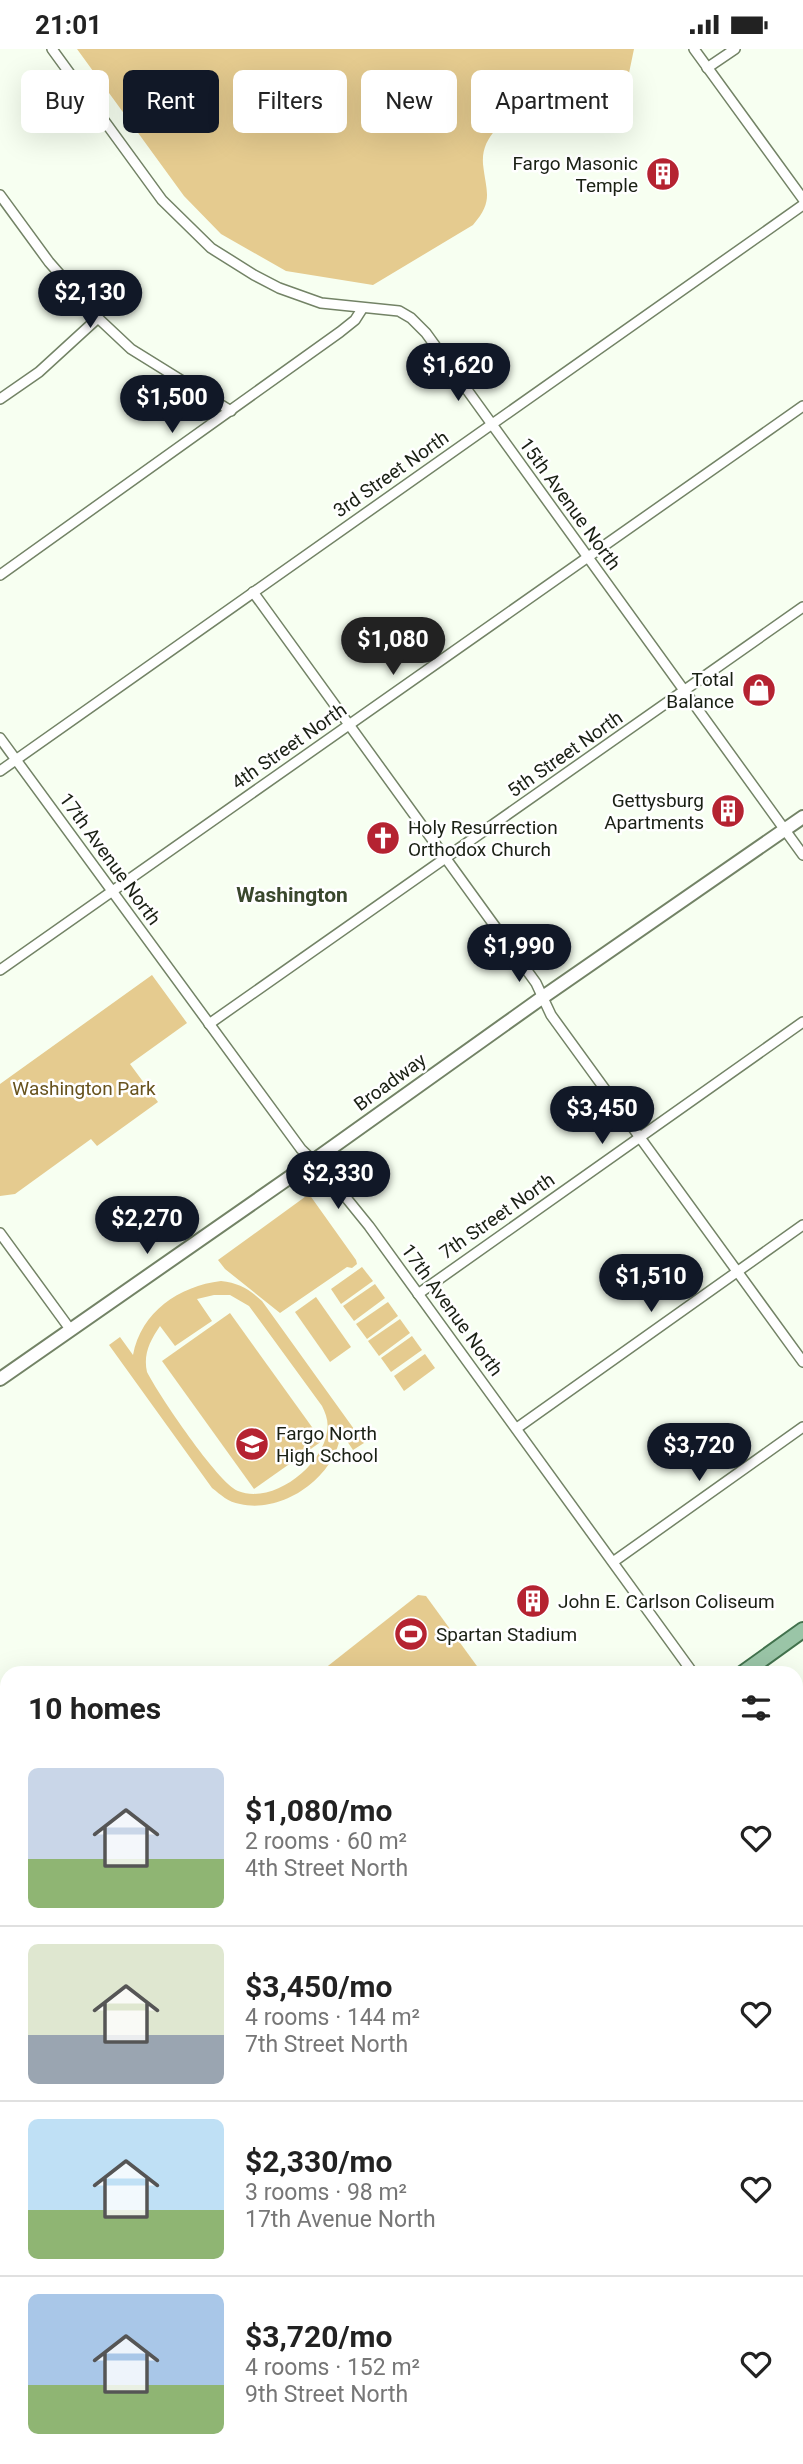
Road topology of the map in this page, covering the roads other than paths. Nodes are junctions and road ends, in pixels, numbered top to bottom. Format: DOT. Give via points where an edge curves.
graph roads {
  1 [pos="52,49"];
  2 [pos="694,49"];
  3 [pos="735,49"];
  4 [pos="708,68"];
  5 [pos="0,195"];
  6 [pos="803,198"];
  7 [pos="803,205"];
  8 [pos="362,309"];
  9 [pos="99,317"];
  10 [pos="0,399"];
  11 [pos="803,406"];
  12 [pos="231,411"];
  13 [pos="491,425"];
  14 [pos="588,558"];
  15 [pos="0,575"];
  16 [pos="253,592"];
  17 [pos="803,607"];
  18 [pos="684,691"];
  19 [pos="350,725"];
  20 [pos="0,738"];
  21 [pos="16,760"];
  22 [pos="0,771"];
  23 [pos="803,817"];
  24 [pos="785,830"];
  25 [pos="803,855"];
  26 [pos="446,859"];
  27 [pos="112,892"];
  28 [pos="0,970"];
  29 [pos="543,996"];
  30 [pos="803,1022"];
  31 [pos="209,1024"];
  32 [pos="640,1137"];
  33 [pos="313,1161"];
  34 [pos="803,1225"];
  35 [pos="0,1233"];
  36 [pos="737,1271"];
  37 [pos="418,1294"];
  38 [pos="70,1329"];
  39 [pos="803,1361"];
  40 [pos="0,1379"];
  41 [pos="803,1427"];
  42 [pos="517,1428"];
  43 [pos="613,1562"];
  44 [pos="803,1630"];
  45 [pos="688,1666"];
  46 [pos="753,1666"];
  1 -- 8 [label="street, 15th Avenue North" via="162,200 211,248 279,288 321,303"];
  2 -- 4 [label="street"];
  3 -- 4 [label="street"];
  4 -- 6 [label="street"];
  5 -- 9 [label="street" via="49,262"];
  7 -- 13 [label="street, 3rd Street North"];
  8 -- 12 [label="street" via="355,320"];
  8 -- 13 [label="street, 15th Avenue North" via="399,311 411,318"];
  9 -- 10 [label="street" via="39,372"];
  9 -- 12 [label="street" via="131,349"];
  11 -- 14 [label="street, 4th Street North"];
  12 -- 15 [label="street"];
  13 -- 14 [label="street, 15th Avenue North"];
  13 -- 16 [label="street, 3rd Street North"];
  14 -- 18 [label="street, 15th Avenue North"];
  14 -- 19 [label="street, 4th Street North"];
  16 -- 19 [label="street"];
  16 -- 21 [label="street, 3rd Street North"];
  17 -- 18 [label="street, 5th Street North"];
  18 -- 24 [label="street, 15th Avenue North"];
  18 -- 26 [label="street, 5th Street North"];
  19 -- 26 [label="street"];
  19 -- 27 [label="street, 4th Street North"];
  20 -- 21 [label="street, 17th Avenue North"];
  21 -- 22 [label="street, 3rd Street North"];
  21 -- 27 [label="street, 17th Avenue North"];
  23 -- 24 [label="street, Broadway"];
  24 -- 25 [label="street, 15th Avenue North"];
  24 -- 29 [label="street, Broadway"];
  26 -- 29 [label="street"];
  26 -- 31 [label="street, 5th Street North"];
  27 -- 28 [label="street, 4th Street North"];
  27 -- 31 [label="street, 17th Avenue North"];
  29 -- 32 [label="street" via="551,1015"];
  29 -- 33 [label="street, Broadway"];
  30 -- 32 [label="street, 7th Street North"];
  31 -- 33 [label="street, 17th Avenue North"];
  32 -- 36 [label="street"];
  32 -- 37 [label="street, 7th Street North"];
  33 -- 37 [label="street, 17th Avenue North" via="369,1226"];
  33 -- 38 [label="street, Broadway"];
  34 -- 36 [label="street"];
  35 -- 38 [label="street"];
  36 -- 39 [label="street"];
  36 -- 42 [label="street"];
  37 -- 42 [label="street, 17th Avenue North"];
  38 -- 40 [label="street, Broadway"];
  41 -- 43 [label="street"];
  42 -- 43 [label="street, 17th Avenue North"];
  43 -- 45 [label="street, 17th Avenue North"];
  44 -- 46 [label="main road"];
}
